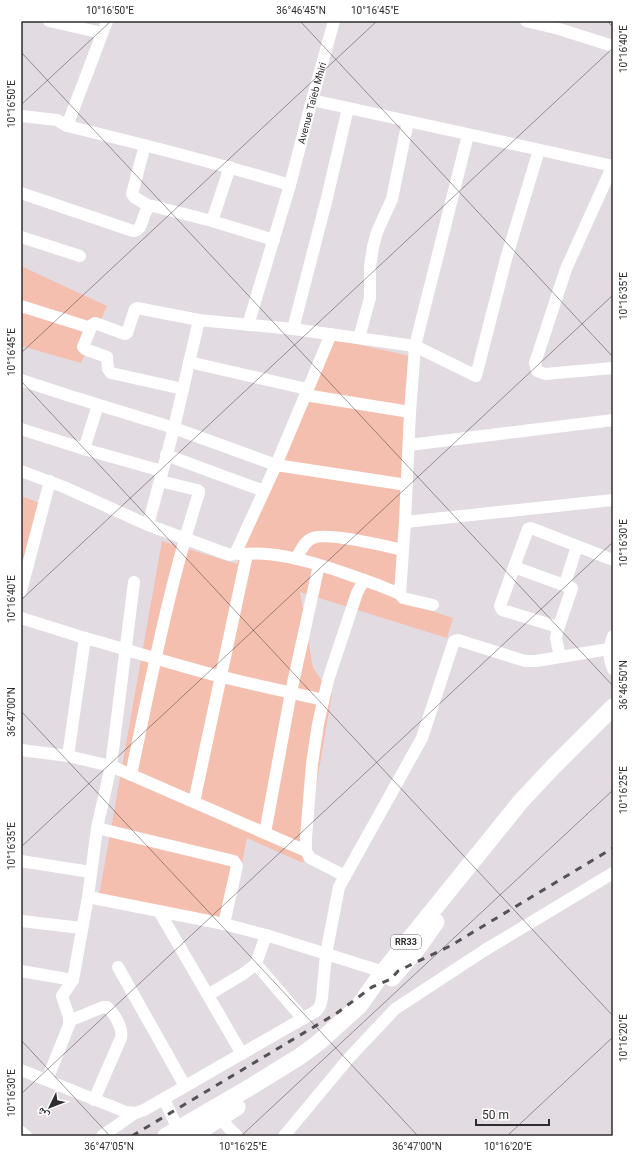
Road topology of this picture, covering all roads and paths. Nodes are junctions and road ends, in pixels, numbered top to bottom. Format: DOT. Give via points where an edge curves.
graph roads {
  1 [pos="49,21"];
  2 [pos="107,21"];
  3 [pos="334,21"];
  4 [pos="526,21"];
  5 [pos="102,33"];
  6 [pos="613,46"];
  7 [pos="312,100"];
  8 [pos="348,108"];
  9 [pos="21,116"];
  10 [pos="408,121"];
  11 [pos="67,126"];
  12 [pos="468,134"];
  13 [pos="145,145"];
  14 [pos="539,150"];
  15 [pos="613,166"];
  16 [pos="230,167"];
  17 [pos="290,185"];
  18 [pos="21,194"];
  19 [pos="149,206"];
  20 [pos="212,221"];
  21 [pos="21,237"];
  22 [pos="274,240"];
  23 [pos="80,256"];
  24 [pos="21,306"];
  25 [pos="199,320"];
  26 [pos="248,325"];
  27 [pos="90,328"];
  28 [pos="294,329"];
  29 [pos="331,334"];
  30 [pos="359,338"];
  31 [pos="415,346"];
  32 [pos="189,362"];
  33 [pos="613,368"];
  34 [pos="21,380"];
  35 [pos="183,389"];
  36 [pos="306,392"];
  37 [pos="98,405"];
  38 [pos="410,412"];
  39 [pos="613,420"];
  40 [pos="174,428"];
  41 [pos="21,429"];
  42 [pos="409,445"];
  43 [pos="84,449"];
  44 [pos="166,455"];
  45 [pos="276,465"];
  46 [pos="21,471"];
  47 [pos="161,476"];
  48 [pos="50,481"];
  49 [pos="407,485"];
  50 [pos="264,492"];
  51 [pos="613,500"];
  52 [pos="405,522"];
  53 [pos="148,525"];
  54 [pos="184,539"];
  55 [pos="577,546"];
  56 [pos="403,550"];
  57 [pos="234,554"];
  58 [pos="247,554"];
  59 [pos="296,559"];
  60 [pos="613,560"];
  61 [pos="319,565"];
  62 [pos="514,567"];
  63 [pos="364,580"];
  64 [pos="134,582"];
  65 [pos="565,584"];
  66 [pos="21,591"];
  67 [pos="400,594"];
  68 [pos="433,604"];
  69 [pos="21,618"];
  70 [pos="558,627"];
  71 [pos="613,636"];
  72 [pos="85,638"];
  73 [pos="126,649"];
  74 [pos="609,649"];
  75 [pos="560,657"];
  76 [pos="156,659"];
  77 [pos="613,669"];
  78 [pos="221,677"];
  79 [pos="291,692"];
  80 [pos="323,700"];
  81 [pos="613,707"];
  82 [pos="613,720"];
  83 [pos="21,750"];
  84 [pos="68,756"];
  85 [pos="111,766"];
  86 [pos="131,775"];
  87 [pos="194,802"];
  88 [pos="97,828"];
  89 [pos="265,833"];
  90 [pos="306,851"];
  91 [pos="21,860"];
  92 [pos="90,872"];
  93 [pos="613,873"];
  94 [pos="345,876"];
  95 [pos="88,897"];
  96 [pos="159,911"];
  97 [pos="21,921"];
  98 [pos="224,924"];
  99 [pos="81,928"];
  100 [pos="266,934"];
  101 [pos="326,954"];
  102 [pos="256,964"];
  103 [pos="118,967"];
  104 [pos="21,971"];
  105 [pos="389,973"];
  106 [pos="73,980"];
  107 [pos="208,995"];
  108 [pos="303,1019"];
  109 [pos="69,1021"];
  110 [pos="242,1054"];
  111 [pos="21,1070"];
  112 [pos="47,1080"];
  113 [pos="185,1086"];
  114 [pos="164,1099"];
  115 [pos="94,1100"];
  116 [pos="135,1113"];
  117 [pos="216,1114"];
  118 [pos="21,1132"];
  119 [pos="179,1134"];
  120 [pos="26,1136"];
  121 [pos="102,1136"];
  122 [pos="237,1136"];
  123 [pos="284,1136"];
  1 -- 5 [label="street"];
  2 -- 5 [label="street"];
  3 -- 7 [label="street, Avenue Taïeb Mhiri"];
  4 -- 6 [label="street"];
  5 -- 11 [label="street"];
  7 -- 8 [label="street"];
  7 -- 17 [label="street, Avenue Taïeb Mhiri"];
  8 -- 10 [label="street"];
  8 -- 28 [label="street"];
  9 -- 11 [label="street" via="56,120"];
  10 -- 12 [label="street"];
  10 -- 30 [label="street" via="393,196 373,247 370,298"];
  11 -- 13 [label="street"];
  12 -- 14 [label="street"];
  12 -- 31 [label="street"];
  13 -- 16 [label="street"];
  13 -- 19 [label="street" via="132,194"];
  14 -- 15 [label="street"];
  14 -- 31 [label="street" via="506,259 476,376"];
  15 -- 33 [label="street" via="566,269 535,363 537,371 545,374"];
  16 -- 17 [label="street"];
  16 -- 20 [label="street"];
  17 -- 22 [label="street, Avenue Taïeb Mhiri"];
  18 -- 19 [label="street" via="133,231 139,228"];
  19 -- 20 [label="street"];
  20 -- 22 [label="street"];
  21 -- 23 [label="street"];
  22 -- 26 [label="street, Avenue Taïeb Mhiri"];
  24 -- 27 [label="street"];
  25 -- 26 [label="street"];
  25 -- 27 [label="street" via="138,308 125,334 95,323"];
  25 -- 32 [label="street"];
  26 -- 28 [label="street"];
  27 -- 35 [label="street" via="83,347 107,357 111,373"];
  28 -- 29 [label="street"];
  29 -- 30 [label="street"];
  29 -- 36 [label="street"];
  30 -- 31 [label="street"];
  31 -- 38 [label="street"];
  32 -- 35 [label="street"];
  32 -- 36 [label="street"];
  34 -- 37 [label="street"];
  35 -- 40 [label="street"];
  36 -- 38 [label="street"];
  36 -- 45 [label="street"];
  37 -- 40 [label="street"];
  37 -- 43 [label="street"];
  38 -- 42 [label="street"];
  39 -- 42 [label="street"];
  40 -- 44 [label="street"];
  40 -- 45 [label="street"];
  41 -- 43 [label="street"];
  42 -- 49 [label="street"];
  43 -- 47 [label="street"];
  44 -- 47 [label="street"];
  44 -- 50 [label="street"];
  45 -- 49 [label="street"];
  45 -- 50 [label="street"];
  46 -- 48 [label="street"];
  47 -- 53 [label="street"];
  47 -- 54 [label="street" via="199,491"];
  48 -- 53 [label="street"];
  48 -- 66 [label="street"];
  49 -- 52 [label="street"];
  50 -- 57 [label="street"];
  51 -- 52 [label="street"];
  52 -- 56 [label="street"];
  53 -- 54 [label="street"];
  54 -- 57 [label="street" via="230,555"];
  54 -- 76 [label="street"];
  55 -- 60 [label="street"];
  55 -- 62 [label="street" via="530,529"];
  55 -- 65 [label="street"];
  56 -- 59 [label="street" via="329,536 313,538 303,546"];
  56 -- 67 [label="street"];
  57 -- 58 [label="street"];
  58 -- 59 [label="street" via="267,554"];
  58 -- 78 [label="street"];
  59 -- 61 [label="street"];
  61 -- 63 [label="street"];
  61 -- 79 [label="street"];
  62 -- 65 [label="street"];
  62 -- 70 [label="street" via="500,606 502,610"];
  63 -- 67 [label="street"];
  63 -- 80 [label="street" via="357,593"];
  64 -- 73 [label="street"];
  65 -- 70 [label="street" via="572,589"];
  67 -- 68 [label="street" via="403,598"];
  69 -- 72 [label="street"];
  70 -- 75 [label="street" via="556,638"];
  71 -- 74 [label="street"];
  72 -- 73 [label="street"];
  72 -- 84 [label="street"];
  73 -- 76 [label="street"];
  73 -- 85 [label="street"];
  74 -- 75 [label="street"];
  74 -- 77 [label="street"];
  75 -- 94 [label="street" via="525,661 455,641 422,738"];
  76 -- 78 [label="street"];
  76 -- 86 [label="street"];
  78 -- 79 [label="street"];
  78 -- 87 [label="street"];
  79 -- 80 [label="street"];
  79 -- 89 [label="street"];
  80 -- 90 [label="street" via="312,764"];
  81 -- 105 [label="highway, RR33" via="522,800"];
  82 -- 105 [label="highway, RR33" via="553,778 460,887 420,945"];
  83 -- 84 [label="street"];
  84 -- 85 [label="street"];
  85 -- 86 [label="street"];
  85 -- 88 [label="street"];
  86 -- 87 [label="street"];
  87 -- 89 [label="street"];
  88 -- 92 [label="street"];
  88 -- 98 [label="street" via="234,861 237,866"];
  89 -- 90 [label="street"];
  90 -- 94 [label="street" via="310,858"];
  91 -- 92 [label="street"];
  92 -- 95 [label="street"];
  93 -- 123 [label="street" via="485,950 395,1009 348,1059"];
  94 -- 101 [label="street" via="337,894"];
  95 -- 96 [label="street"];
  95 -- 99 [label="street"];
  96 -- 98 [label="street"];
  96 -- 107 [label="street"];
  97 -- 99 [label="street"];
  98 -- 100 [label="street"];
  99 -- 106 [label="street"];
  100 -- 101 [label="street"];
  100 -- 102 [label="street"];
  101 -- 105 [label="street"];
  101 -- 108 [label="street" via="320,1006"];
  102 -- 107 [label="street"];
  102 -- 108 [label="street"];
  103 -- 113 [label="street"];
  104 -- 106 [label="street"];
  105 -- 117 [label="highway, RR33" via="346,1028 329,1044"];
  106 -- 109 [label="street" via="62,996"];
  107 -- 110 [label="street"];
  108 -- 110 [label="street"];
  109 -- 112 [label="street"];
  109 -- 115 [label="street" via="107,1007 122,1033"];
  110 -- 113 [label="street"];
  111 -- 112 [label="street"];
  112 -- 115 [label="street"];
  113 -- 114 [label="street"];
  114 -- 116 [label="street"];
  114 -- 119 [label="street"];
  115 -- 116 [label="street"];
  116 -- 121 [label="street"];
  117 -- 119 [label="highway, RR33"];
  117 -- 122 [label="street"];
  118 -- 120 [label="street"];
}
